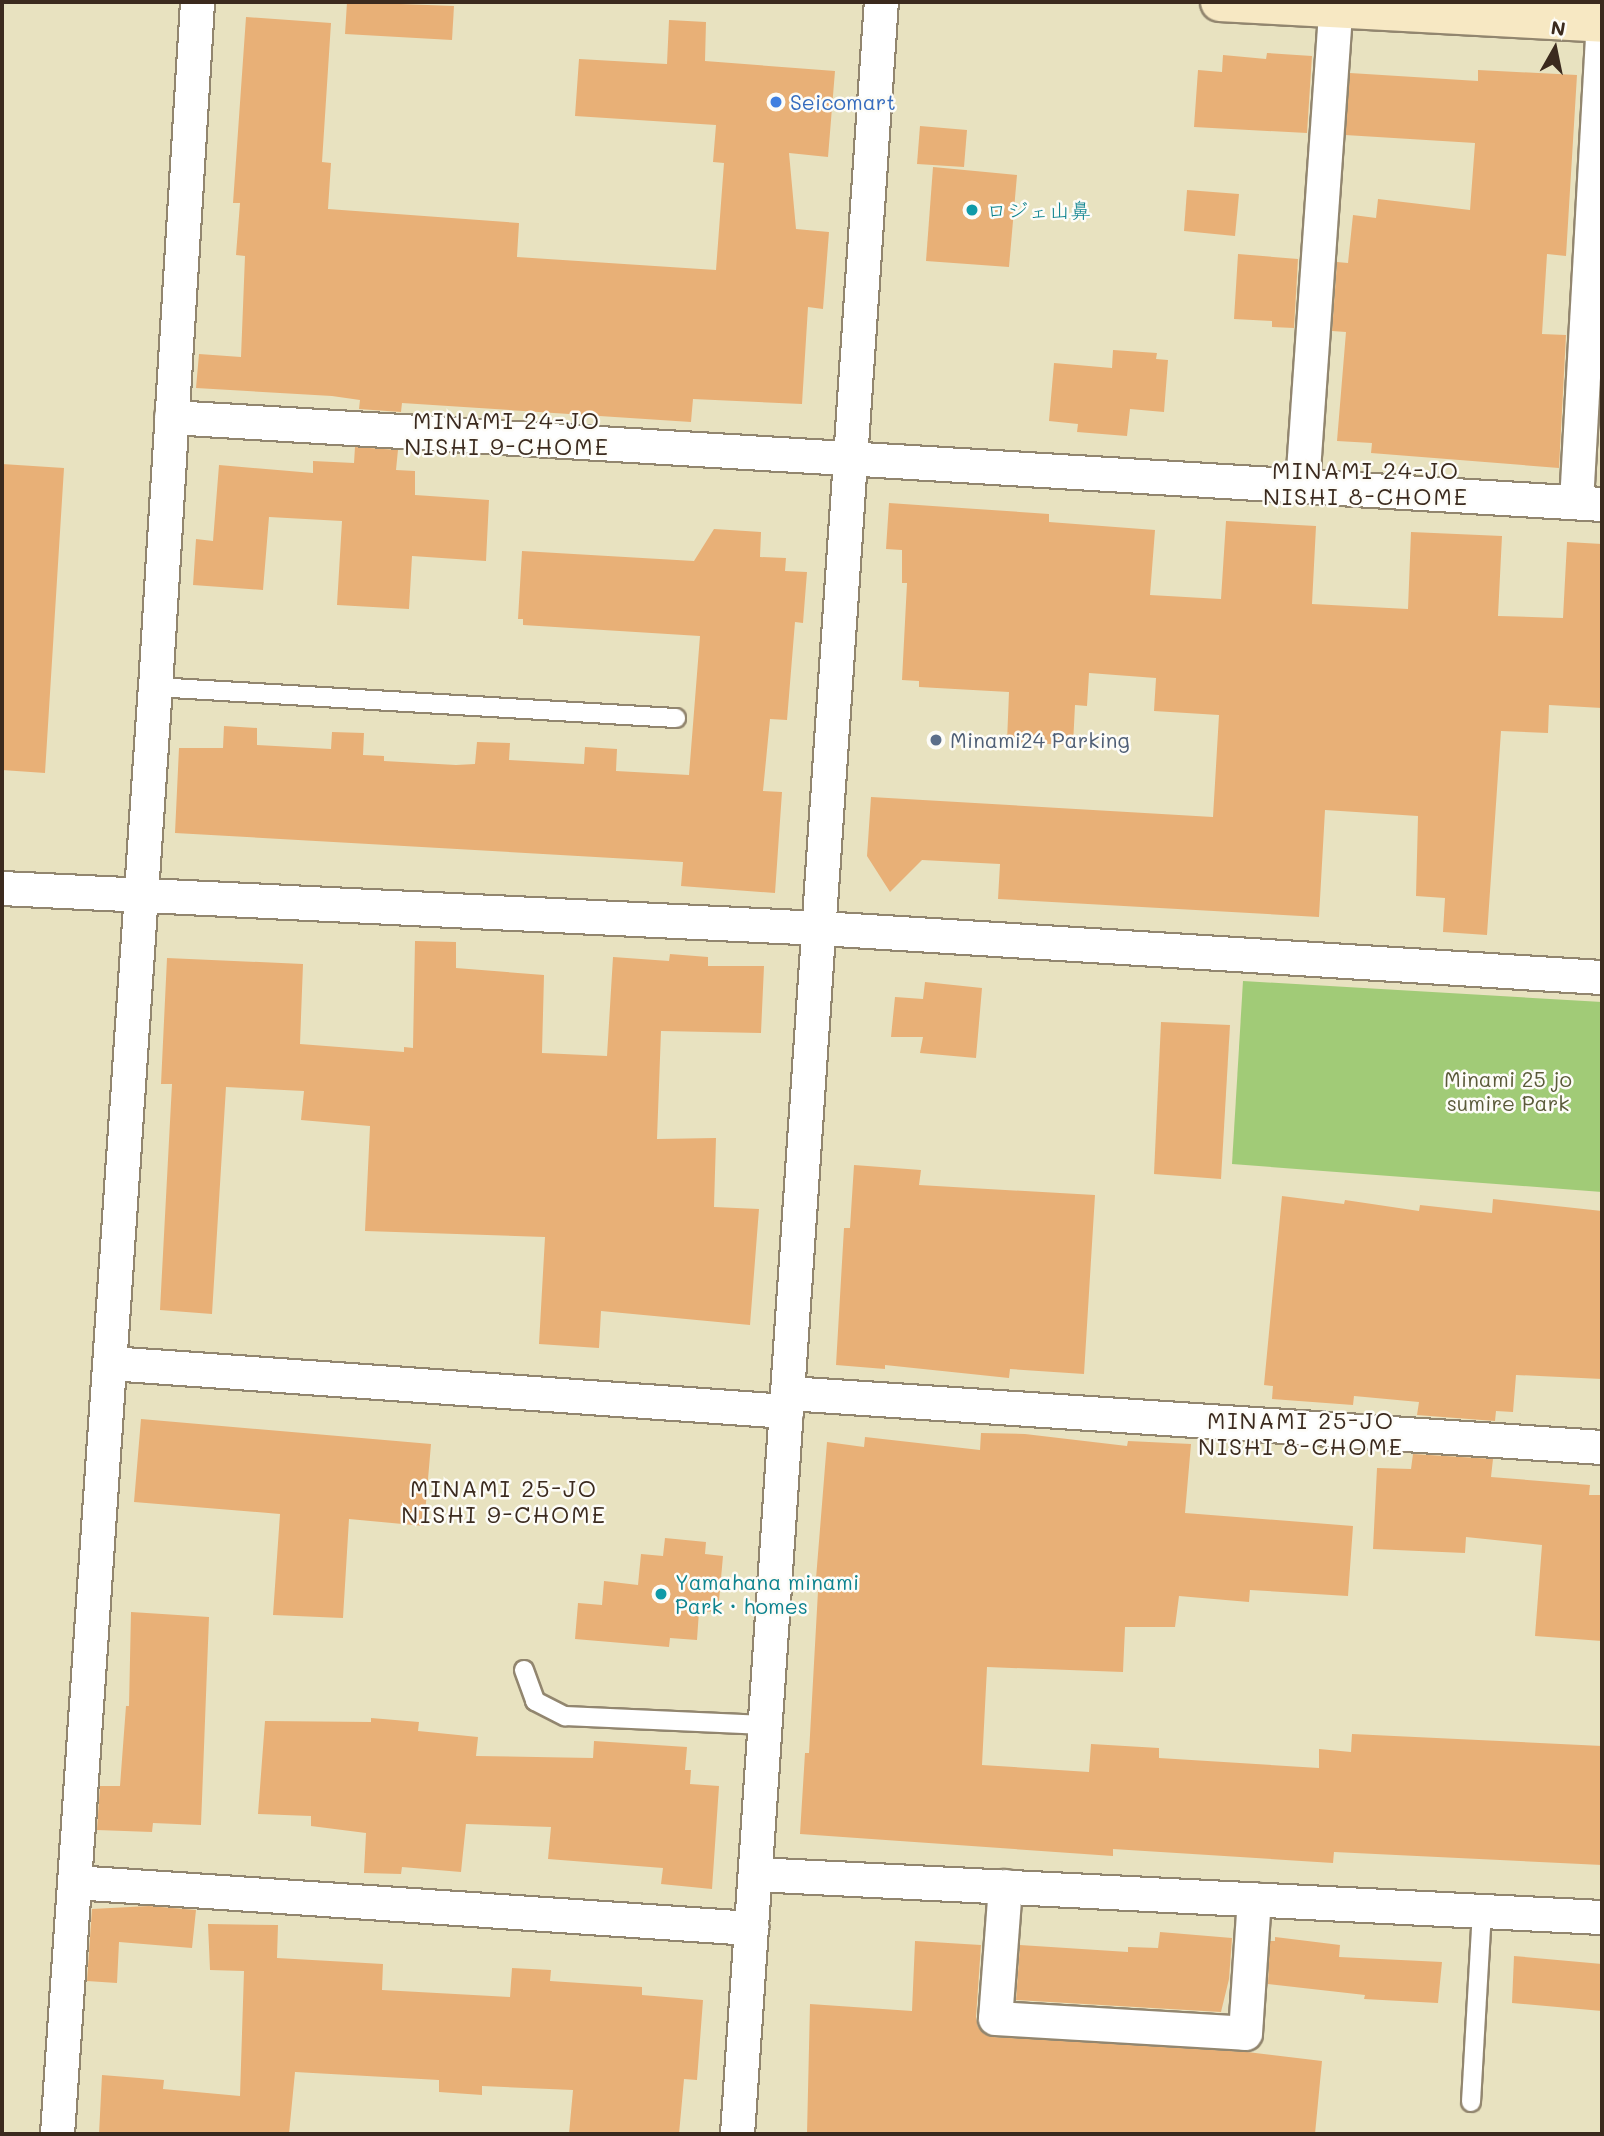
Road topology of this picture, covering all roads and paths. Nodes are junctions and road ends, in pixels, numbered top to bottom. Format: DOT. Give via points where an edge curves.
graph roads {
  1 [pos="197,2"];
  2 [pos="881,2"];
  3 [pos="1220,2"];
  4 [pos="1335,8"];
  5 [pos="1602,23"];
  6 [pos="1602,40"];
  7 [pos="171,417"];
  8 [pos="851,458"];
  9 [pos="1302,485"];
  10 [pos="1589,503"];
  11 [pos="155,687"];
  12 [pos="676,718"];
  13 [pos="2,888"];
  14 [pos="138,896"];
  15 [pos="820,928"];
  16 [pos="1602,977"];
  17 [pos="110,1363"];
  18 [pos="787,1402"];
  19 [pos="1602,1447"];
  20 [pos="524,1670"];
  21 [pos="765,1725"];
  22 [pos="755,1874"];
  23 [pos="74,1882"];
  24 [pos="1005,1886"];
  25 [pos="1254,1899"];
  26 [pos="1482,1910"];
  27 [pos="1602,1917"];
  28 [pos="751,1928"];
  29 [pos="1471,2102"];
  30 [pos="57,2134"];
  31 [pos="737,2134"];
  1 -- 7 [label="street"];
  2 -- 8 [label="street"];
  3 -- 4 [label="street"];
  4 -- 5 [label="street"];
  4 -- 9 [label="street"];
  6 -- 10 [label="street"];
  7 -- 8 [label="street"];
  7 -- 11 [label="street"];
  8 -- 9 [label="street"];
  8 -- 15 [label="street"];
  9 -- 10 [label="street"];
  11 -- 12 [label="lane"];
  11 -- 14 [label="street"];
  13 -- 14 [label="street"];
  14 -- 15 [label="street"];
  14 -- 17 [label="street"];
  15 -- 16 [label="street"];
  15 -- 18 [label="street"];
  17 -- 18 [label="street"];
  17 -- 23 [label="street"];
  18 -- 19 [label="street"];
  18 -- 21 [label="street"];
  20 -- 21 [label="lane" via="534,1701 565,1716"];
  21 -- 22 [label="street"];
  22 -- 24 [label="street"];
  22 -- 28 [label="street"];
  23 -- 28 [label="street"];
  23 -- 30 [label="street"];
  24 -- 25 [label="street"];
  24 -- 25 [label="street" via="995,2018 1245,2033"];
  25 -- 26 [label="street"];
  26 -- 27 [label="street"];
  26 -- 29 [label="lane"];
  28 -- 31 [label="street"];
}
